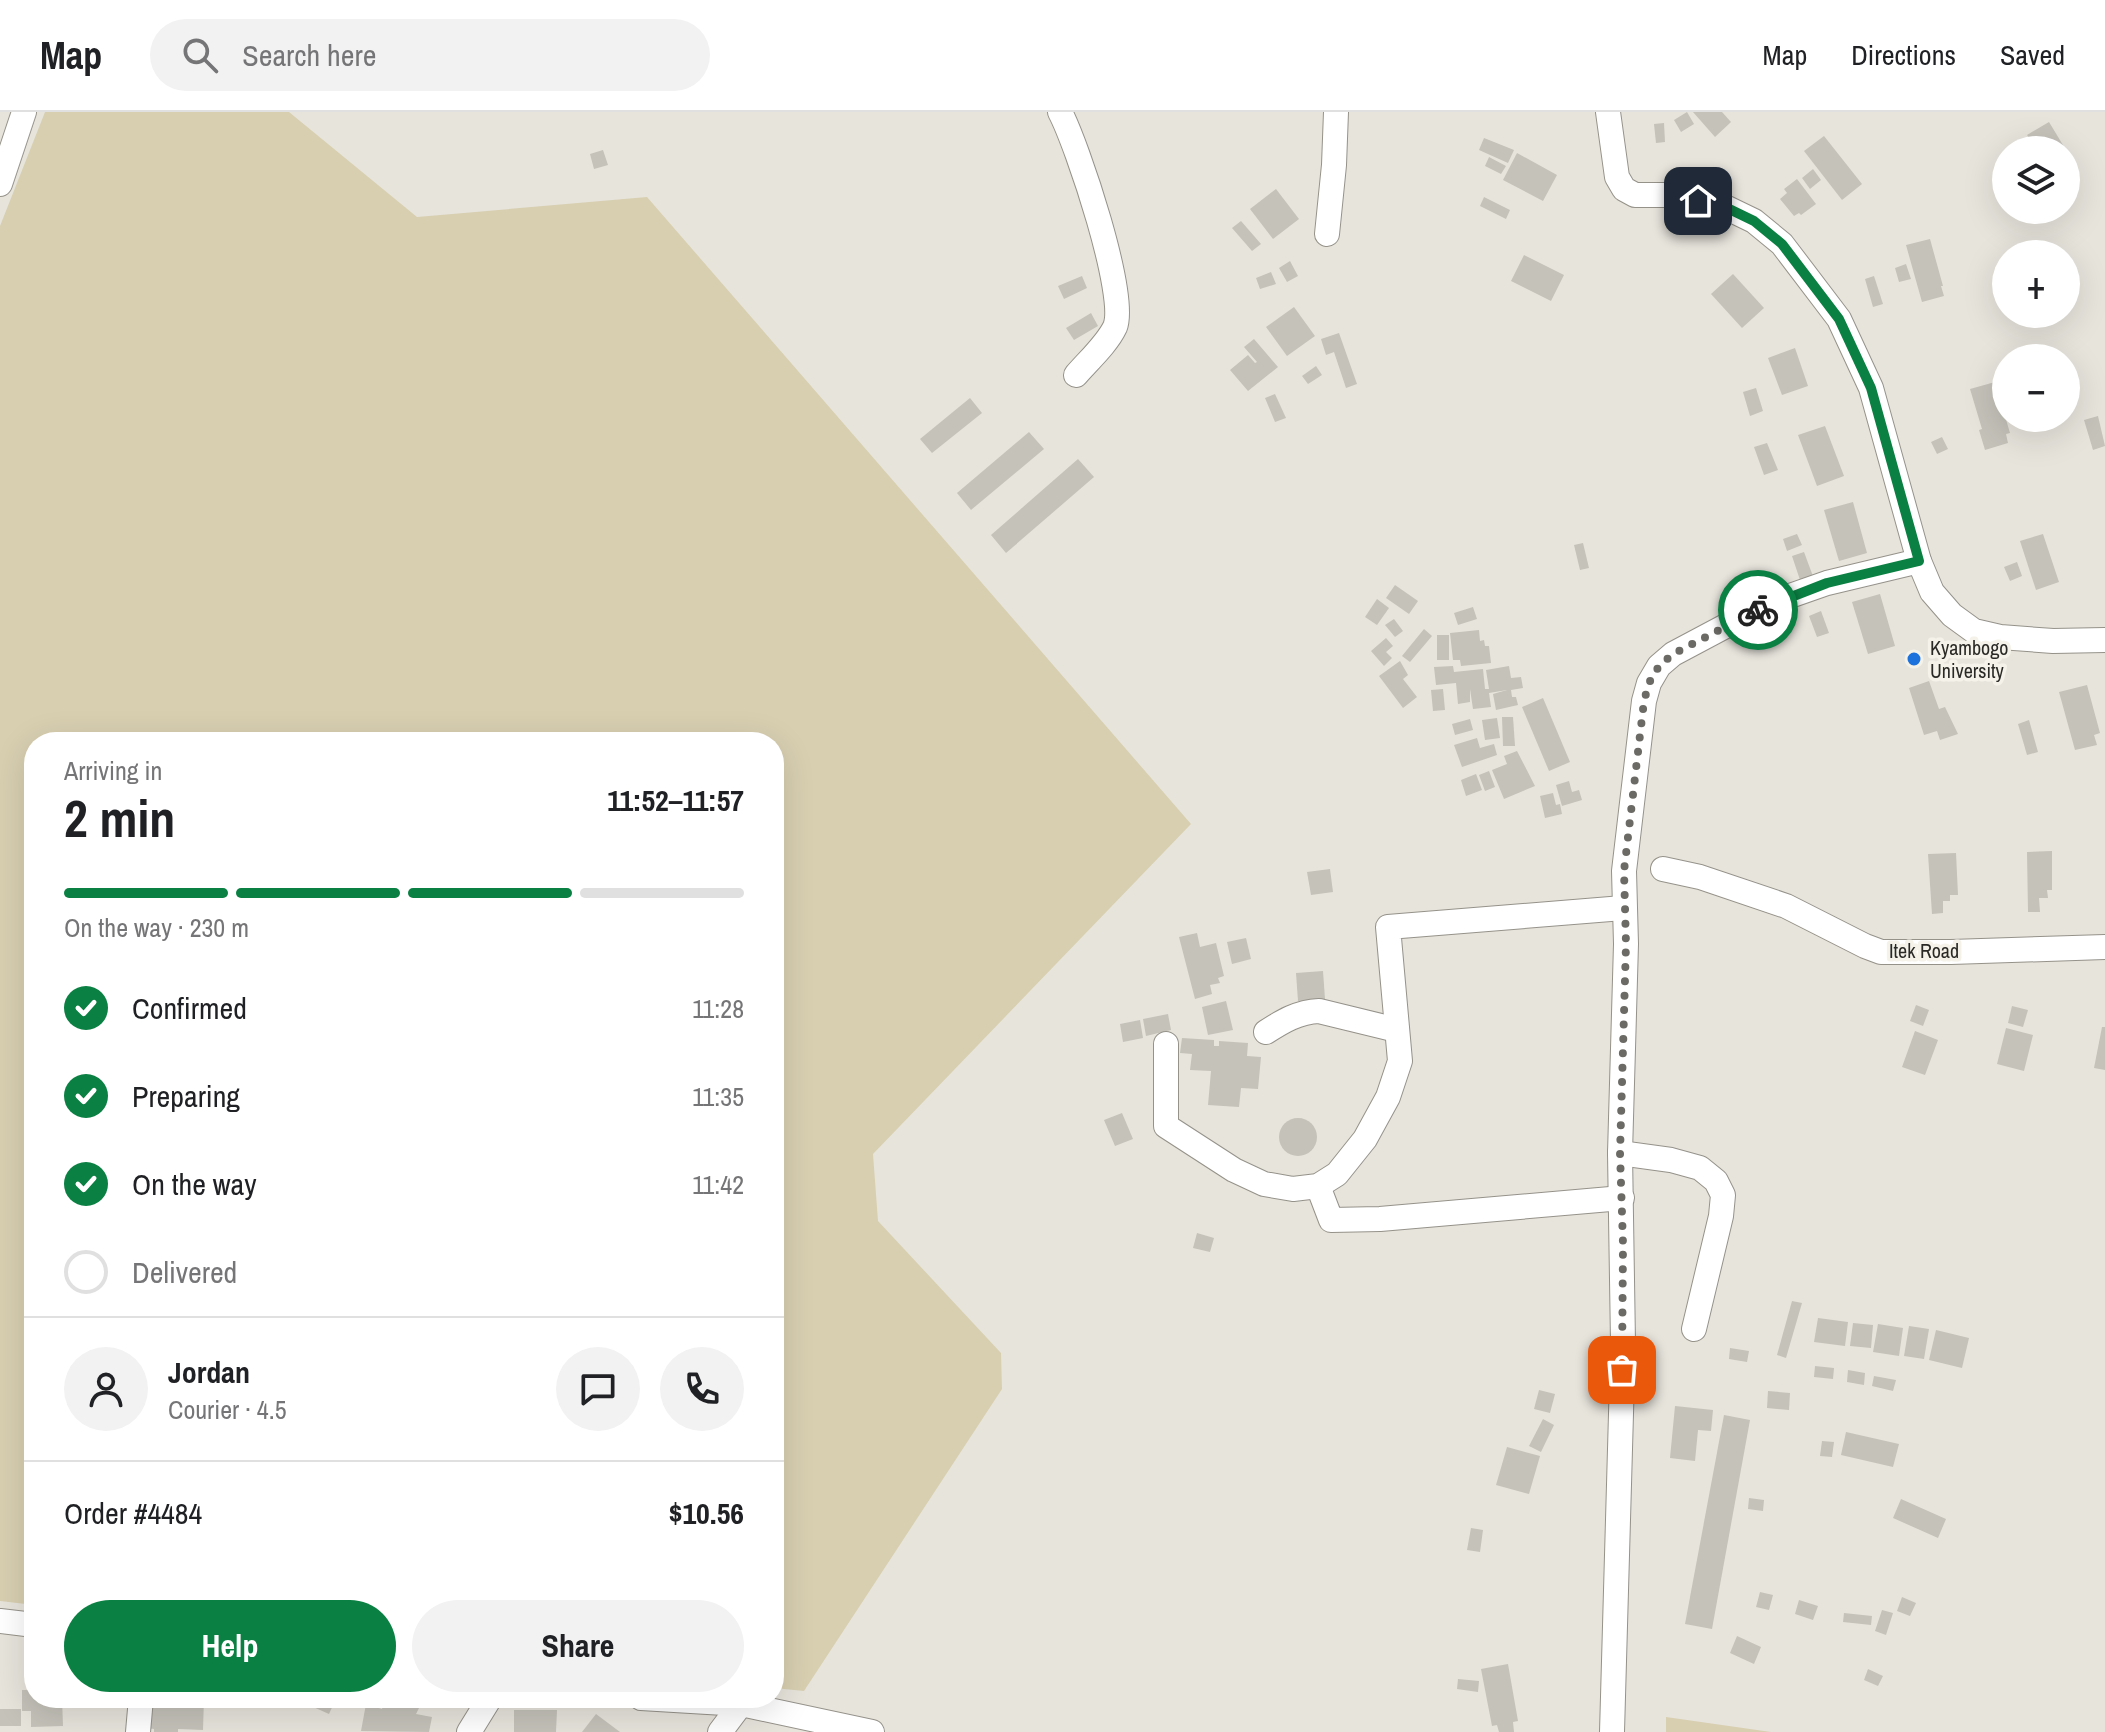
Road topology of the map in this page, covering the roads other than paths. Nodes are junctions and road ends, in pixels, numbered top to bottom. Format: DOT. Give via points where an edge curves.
graph roads {
  1 [pos="24,112"];
  2 [pos="1060,112"];
  3 [pos="1336,112"];
  4 [pos="1608,112"];
  5 [pos="0,184"];
  6 [pos="1327,234"];
  7 [pos="1076,375"];
  8 [pos="1919,561"];
  9 [pos="2105,640"];
  10 [pos="1663,869"];
  11 [pos="1623,908"];
  12 [pos="2105,947"];
  13 [pos="1397,1030"];
  14 [pos="1266,1032"];
  15 [pos="1166,1044"];
  16 [pos="1620,1153"];
  17 [pos="1318,1186"];
  18 [pos="1622,1198"];
  19 [pos="1694,1329"];
  20 [pos="0,1621"];
  21 [pos="24,1624"];
  22 [pos="140,1708"];
  23 [pos="484,1708"];
  24 [pos="738,1708"];
  25 [pos="760,1708"];
  26 [pos="138,1732"];
  27 [pos="469,1732"];
  28 [pos="720,1732"];
  29 [pos="872,1732"];
  30 [pos="1612,1732"];
  1 -- 5 [label="street"];
  2 -- 7 [label="street" via="1110,259 1117,313 1115,326"];
  3 -- 6 [label="street"];
  4 -- 8 [label="street" via="1617,177 1624,189 1635,195 1673,195 1723,206 1754,221 1782,244 1839,319 1871,388"];
  8 -- 9 [label="street" via="1932,592 1974,631 2026,640"];
  8 -- 11 [label="street" via="1767,604 1659,666 1644,701"];
  10 -- 12 [label="street, Itek Road" via="1786,906 1881,952"];
  11 -- 13 [label="street" via="1388,927"];
  11 -- 16 [label="street"];
  13 -- 14 [label="street" via="1307,1011"];
  13 -- 17 [label="street" via="1400,1061 1388,1097 1365,1139 1337,1174"];
  15 -- 17 [label="street" via="1166,1126 1264,1184"];
  16 -- 18 [label="street"];
  16 -- 19 [label="street" via="1700,1168 1723,1195"];
  17 -- 18 [label="street" via="1331,1220"];
  18 -- 30 [label="street"];
  20 -- 21 [label="street"];
  22 -- 26 [label="street"];
  23 -- 27 [label="street"];
  24 -- 28 [label="street"];
  25 -- 29 [label="street"];
}
